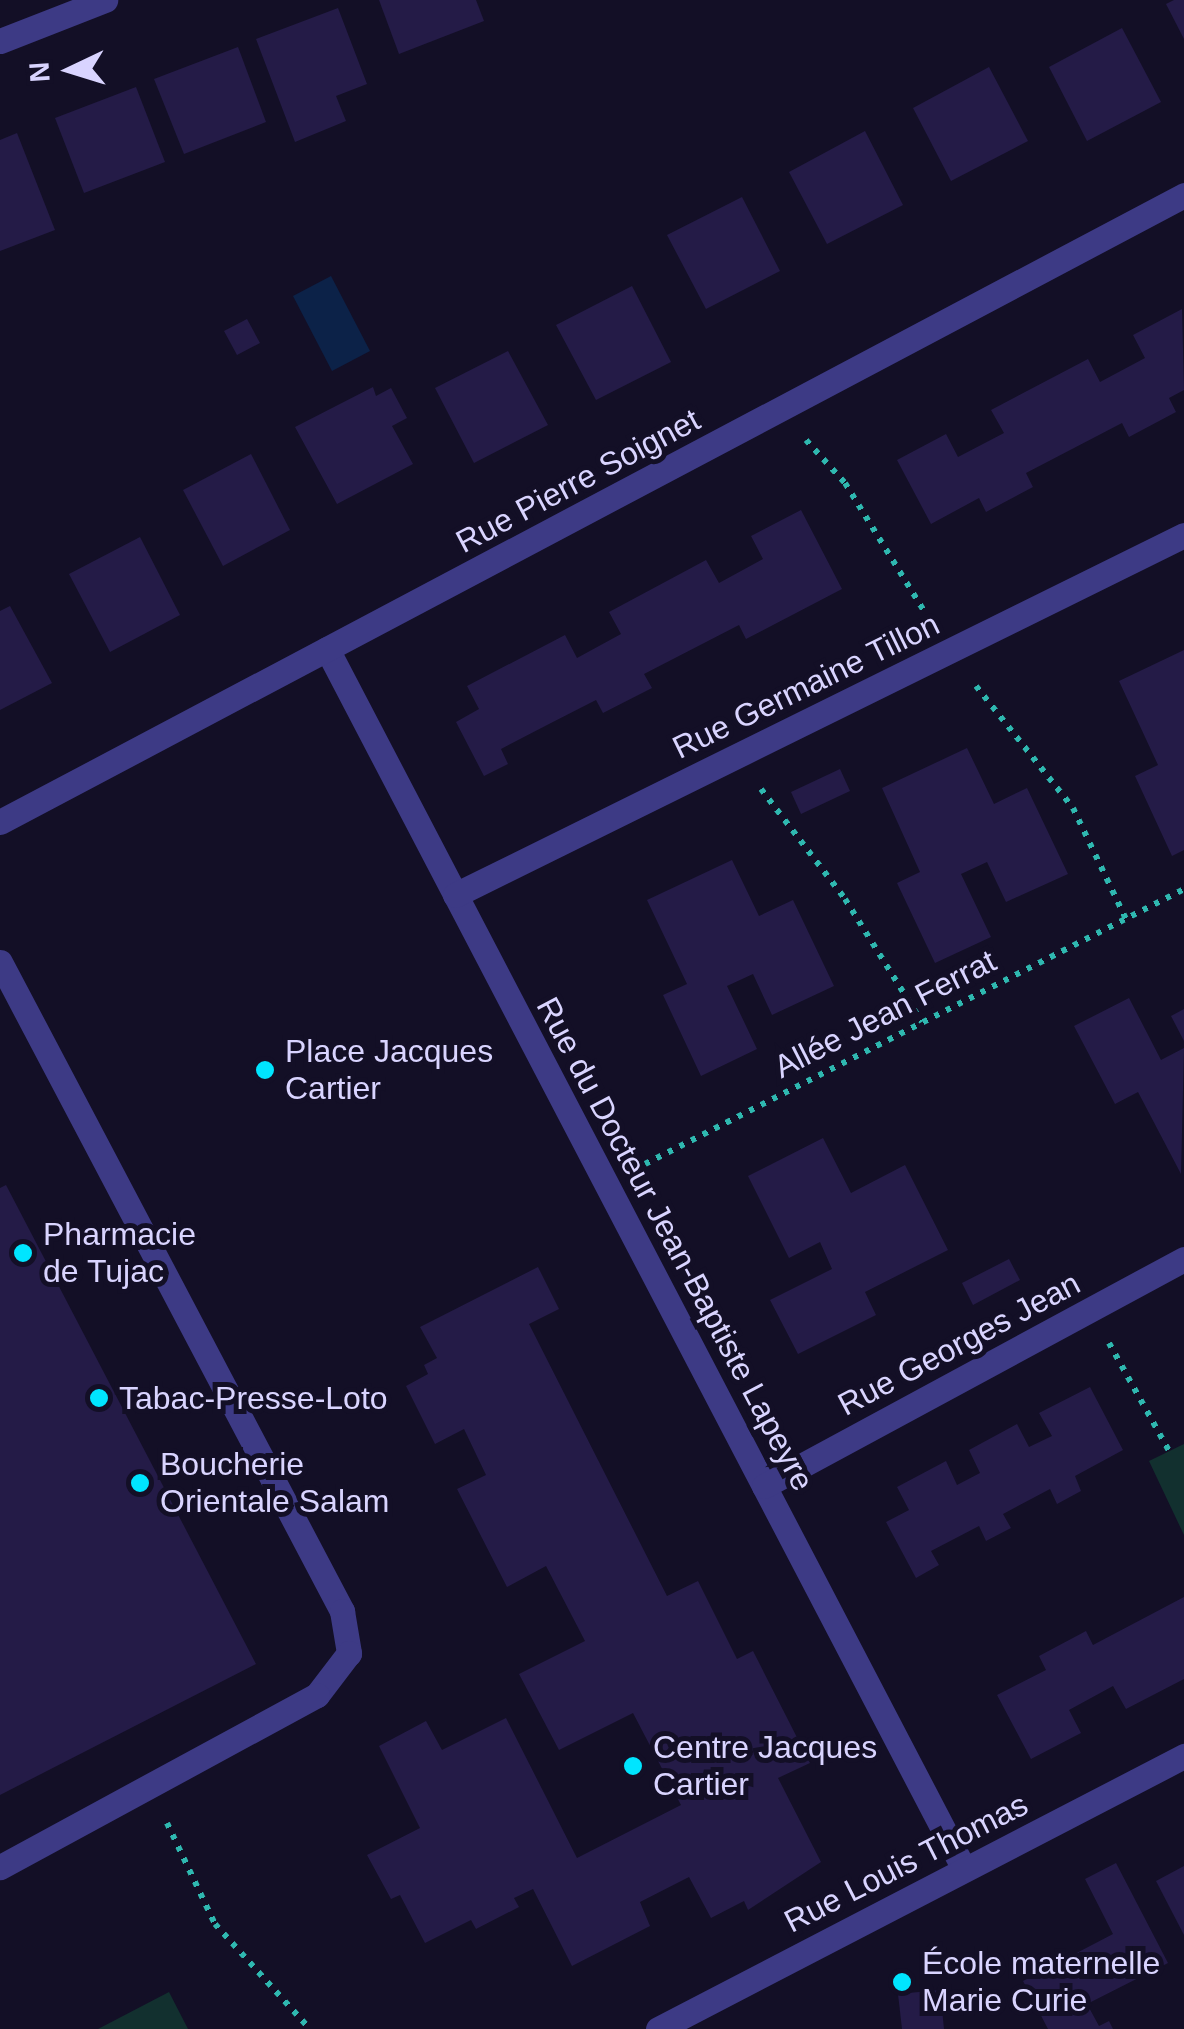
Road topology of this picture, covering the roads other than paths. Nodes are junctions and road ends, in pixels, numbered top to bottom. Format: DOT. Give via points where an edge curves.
graph roads {
  1 [pos="105,0"];
  2 [pos="0,41"];
  3 [pos="1184,196"];
  4 [pos="1184,535"];
  5 [pos="327,649"];
  6 [pos="0,822"];
  7 [pos="456,894"];
  8 [pos="0,962"];
  9 [pos="1184,1260"];
  10 [pos="764,1486"];
  11 [pos="1184,1756"];
  12 [pos="0,1867"];
  13 [pos="964,1869"];
  14 [pos="658,2029"];
  1 -- 2 [label="street"];
  3 -- 5 [label="street, Rue Pierre Soignet"];
  4 -- 7 [label="street, Rue Germaine Tillon"];
  5 -- 6 [label="street, Rue Pierre Soignet"];
  5 -- 7 [label="street, Rue du Docteur Jean-Baptiste Lapeyre"];
  7 -- 10 [label="street, Rue du Docteur Jean-Baptiste Lapeyre"];
  8 -- 12 [label="street" via="342,1611 349,1653 318,1696"];
  9 -- 10 [label="street, Rue Georges Jean"];
  10 -- 13 [label="street, Rue du Docteur Jean-Baptiste Lapeyre"];
  11 -- 13 [label="street, Rue Louis Thomas"];
  13 -- 14 [label="street, Rue Louis Thomas"];
}
